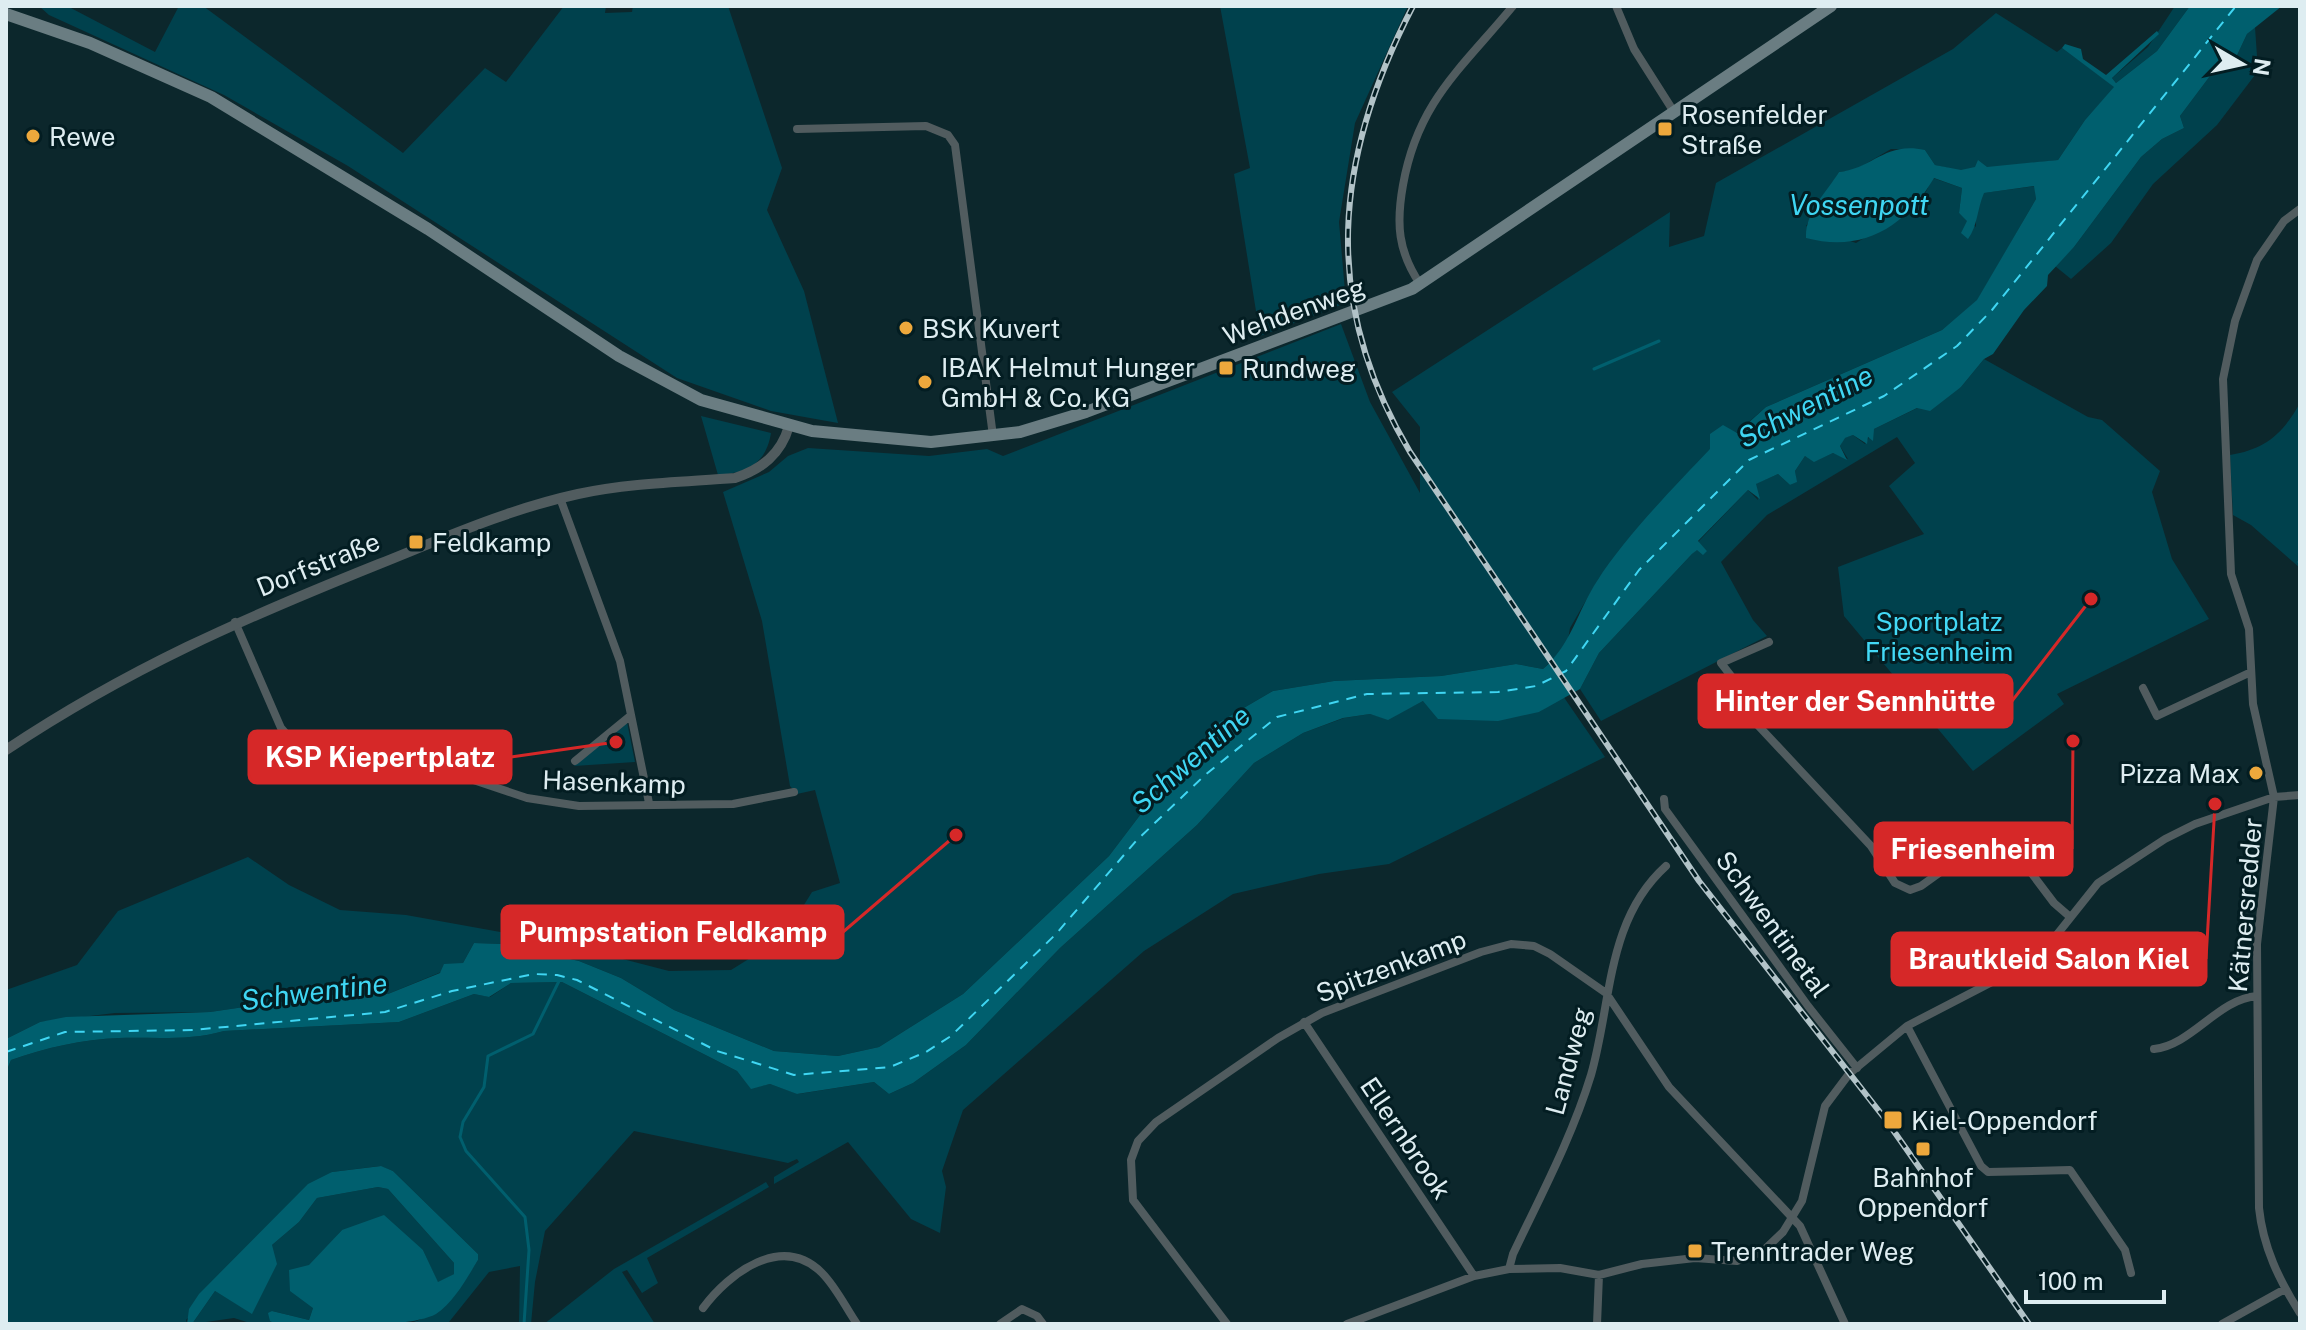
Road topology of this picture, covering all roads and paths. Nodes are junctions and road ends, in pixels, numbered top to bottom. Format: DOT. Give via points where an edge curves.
graph roads {
  1 [pos="1513,6"];
  2 [pos="1831,6"];
  3 [pos="1619,7"];
  4 [pos="6,14"];
  5 [pos="1674,112"];
  6 [pos="797,129"];
  7 [pos="2300,209"];
  8 [pos="1420,284"];
  9 [pos="789,426"];
  10 [pos="993,436"];
  11 [pos="560,498"];
  12 [pos="235,621"];
  13 [pos="1769,642"];
  14 [pos="2251,672"];
  15 [pos="2143,688"];
  16 [pos="630,716"];
  17 [pos="6,750"];
  18 [pos="575,761"];
  19 [pos="794,792"];
  20 [pos="2300,795"];
  21 [pos="2274,797"];
  22 [pos="1664,799"];
  23 [pos="649,803"];
  24 [pos="1666,866"];
  25 [pos="2069,916"];
  26 [pos="1606,993"];
  27 [pos="2257,996"];
  28 [pos="1304,1022"];
  29 [pos="1906,1027"];
  30 [pos="2154,1049"];
  31 [pos="1857,1068"];
  32 [pos="1793,1218"];
  33 [pos="1509,1269"];
  34 [pos="2131,1273"];
  35 [pos="1599,1275"];
  36 [pos="1474,1276"];
  37 [pos="2285,1289"];
  38 [pos="703,1308"];
  39 [pos="2300,1313"];
  40 [pos="857,1324"];
  41 [pos="1000,1324"];
  42 [pos="1043,1324"];
  43 [pos="1227,1324"];
  44 [pos="1347,1324"];
  45 [pos="1597,1324"];
  46 [pos="1845,1324"];
  47 [pos="2222,1324"];
  1 -- 8 [label="street" via="1453,73 1423,117 1406,165 1398,236"];
  2 -- 5 [label="main road, Wehdenweg"];
  3 -- 5 [label="street" via="1634,49"];
  4 -- 9 [label="main road, Wehdenweg" via="90,43 211,97 428,229 619,356 701,400"];
  5 -- 8 [label="main road, Wehdenweg"];
  6 -- 10 [label="street" via="926,126 948,135 955,145"];
  7 -- 14 [label="street, Kätnersredder" via="2284,221 2257,260 2235,321 2223,379 2231,574 2249,629"];
  8 -- 10 [label="main road, Wehdenweg" via="1086,412"];
  9 -- 10 [label="main road, Wehdenweg" via="931,442"];
  9 -- 11 [label="street, Dorfstraße" via="773,456 751,473"];
  11 -- 12 [label="street, Dorfstraße" via="479,524"];
  11 -- 16 [label="street" via="620,661"];
  12 -- 17 [label="street, Dorfstraße" via="128,674"];
  12 -- 23 [label="street, Hasenkamp" via="281,728 313,760 346,767 424,762 545,803"];
  13 -- 25 [label="street" via="1721,663 1745,694 1753,720 1871,846 1895,883 1910,890 1921,886 1999,830"];
  14 -- 15 [label="street" via="2157,716"];
  14 -- 21 [label="street, Kätnersredder"];
  16 -- 18 [label="street"];
  16 -- 23 [label="street"];
  19 -- 23 [label="street, Hasenkamp" via="733,804"];
  20 -- 21 [label="street"];
  21 -- 25 [label="street" via="2165,839 2098,883"];
  21 -- 27 [label="street, Kätnersredder"];
  22 -- 31 [label="street, Schwentinetal" via="1665,809"];
  24 -- 26 [label="street, Landweg" via="1634,905"];
  25 -- 29 [label="street" via="2055,937 2021,967"];
  26 -- 28 [label="street, Spitzenkamp" via="1550,954 1511,944"];
  26 -- 32 [label="street, Spitzenkamp" via="1669,1087"];
  26 -- 33 [label="street, Landweg" via="1598,1048 1582,1101"];
  27 -- 30 [label="street"];
  27 -- 37 [label="street, Kätnersredder" via="2259,1208 2266,1245"];
  28 -- 36 [label="street, Ellernbrook"];
  28 -- 43 [label="street, Spitzenkamp" via="1156,1122 1138,1141 1131,1160 1133,1200"];
  29 -- 31 [label="street"];
  29 -- 34 [label="street" via="1981,1166 1988,1172 2070,1170 2125,1250"];
  31 -- 32 [label="street" via="1825,1106 1809,1180"];
  32 -- 35 [label="street" via="1774,1244 1750,1257 1728,1262 1695,1258"];
  32 -- 46 [label="street"];
  33 -- 35 [label="street" via="1560,1268"];
  33 -- 36 [label="street"];
  35 -- 45 [label="street"];
  36 -- 44 [label="street"];
  37 -- 39 [label="street, Kätnersredder"];
  37 -- 47 [label="street"];
  38 -- 40 [label="street" via="716,1290 758,1262 785,1254 821,1272"];
  41 -- 42 [label="street" via="1022,1309"];
}
